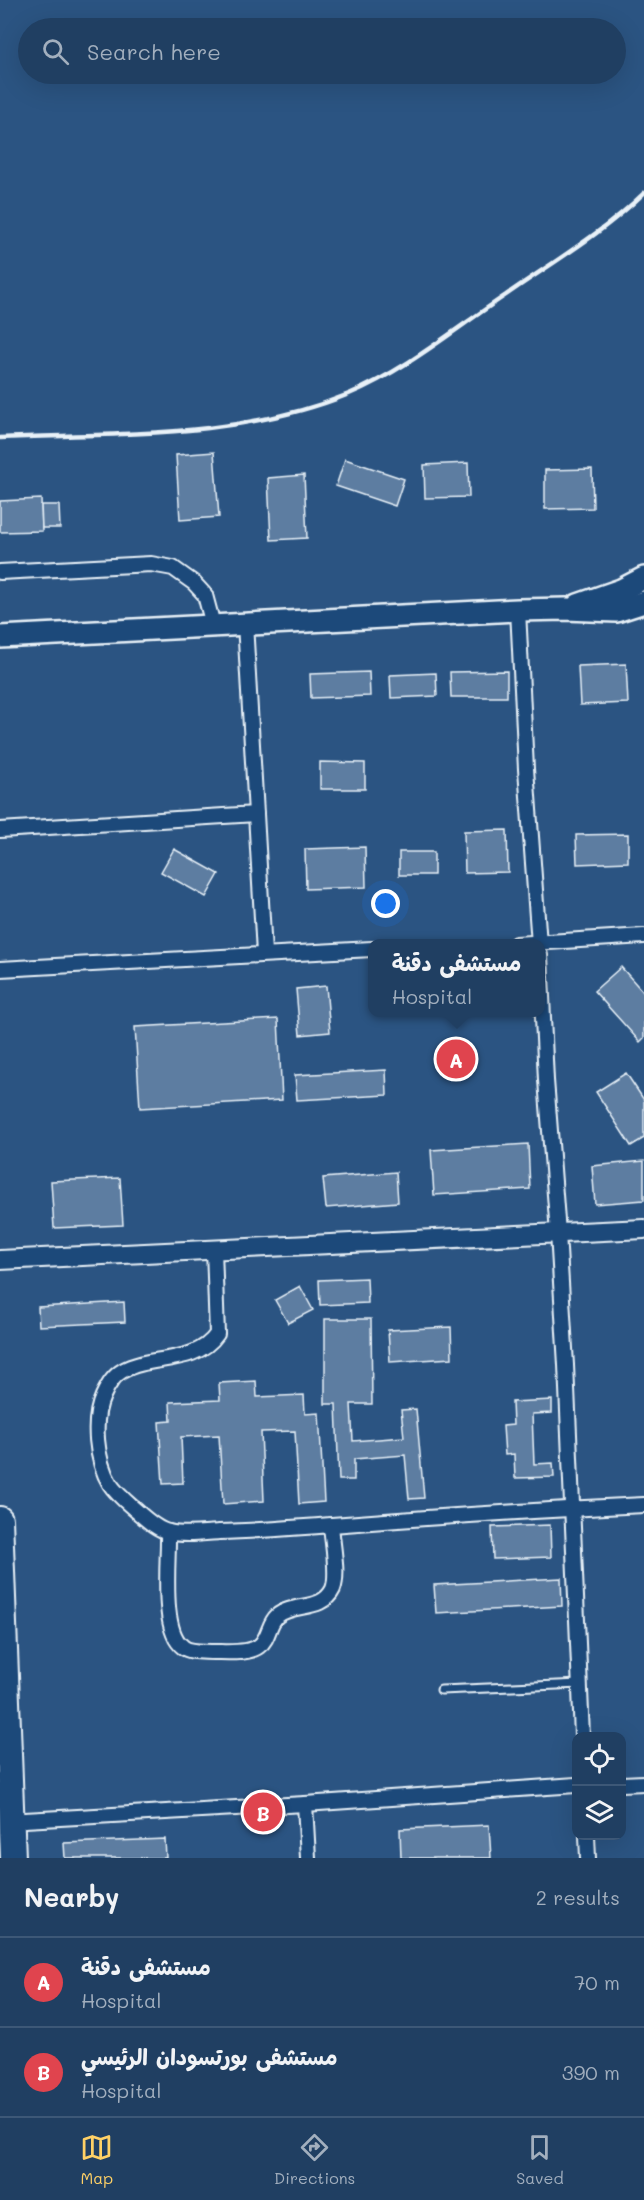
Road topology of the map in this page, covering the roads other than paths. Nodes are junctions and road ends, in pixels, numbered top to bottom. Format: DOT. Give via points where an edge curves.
graph roads {
  1 [pos="0,572"];
  2 [pos="644,578"];
  3 [pos="644,602"];
  4 [pos="566,609"];
  5 [pos="644,609"];
  6 [pos="518,610"];
  7 [pos="616,611"];
  8 [pos="245,623"];
  9 [pos="213,625"];
  10 [pos="0,637"];
  11 [pos="256,814"];
  12 [pos="0,830"];
  13 [pos="644,936"];
  14 [pos="539,939"];
  15 [pos="545,946"];
  16 [pos="368,949"];
  17 [pos="264,953"];
  18 [pos="0,969"];
  19 [pos="543,1017"];
  20 [pos="644,1229"];
  21 [pos="558,1233"];
  22 [pos="214,1249"];
  23 [pos="0,1260"];
  24 [pos="644,1505"];
  25 [pos="572,1509"];
  26 [pos="0,1518"];
  27 [pos="331,1525"];
  28 [pos="168,1532"];
  29 [pos="1,1545"];
  30 [pos="580,1684"];
  31 [pos="441,1690"];
  32 [pos="582,1732"];
  33 [pos="644,1783"];
  34 [pos="626,1784"];
  35 [pos="572,1785"];
  36 [pos="305,1804"];
  37 [pos="5,1821"];
  38 [pos="586,1840"];
  39 [pos="13,1858"];
  40 [pos="308,1858"];
  41 [pos="588,1858"];
  1 -- 9 [label="street" via="151,564 173,568 206,596"];
  2 -- 4 [label="main road"];
  3 -- 7 [label="main road"];
  4 -- 6 [label="main road"];
  4 -- 7 [label="main road"];
  5 -- 7 [label="street"];
  6 -- 8 [label="main road"];
  6 -- 14 [label="street"];
  8 -- 9 [label="main road"];
  8 -- 11 [label="street"];
  9 -- 10 [label="main road"];
  11 -- 12 [label="street"];
  11 -- 17 [label="street"];
  13 -- 15 [label="street"];
  16 -- 17 [label="street"];
  17 -- 18 [label="street"];
  19 -- 21 [label="street"];
  20 -- 21 [label="street"];
  21 -- 22 [label="street"];
  21 -- 25 [label="street"];
  22 -- 23 [label="street"];
  22 -- 28 [label="street" via="217,1319 213,1340 193,1353 122,1371 110,1382 97,1419 98,1446 110,1483 149,1521"];
  24 -- 25 [label="street"];
  25 -- 27 [label="street"];
  25 -- 30 [label="street"];
  26 -- 29 [label="highway"];
  27 -- 28 [label="street"];
  27 -- 28 [label="street" via="335,1580 329,1595 323,1601 283,1611 275,1617 265,1642 256,1648 229,1652 184,1648 175,1638 167,1613"];
  29 -- 37 [label="highway"];
  30 -- 31 [label="lane"];
  30 -- 32 [label="street"];
  33 -- 34 [label="street"];
  35 -- 36 [label="street"];
  36 -- 37 [label="street"];
  36 -- 40 [label="street"];
  37 -- 39 [label="highway"];
  38 -- 41 [label="street"];
}
